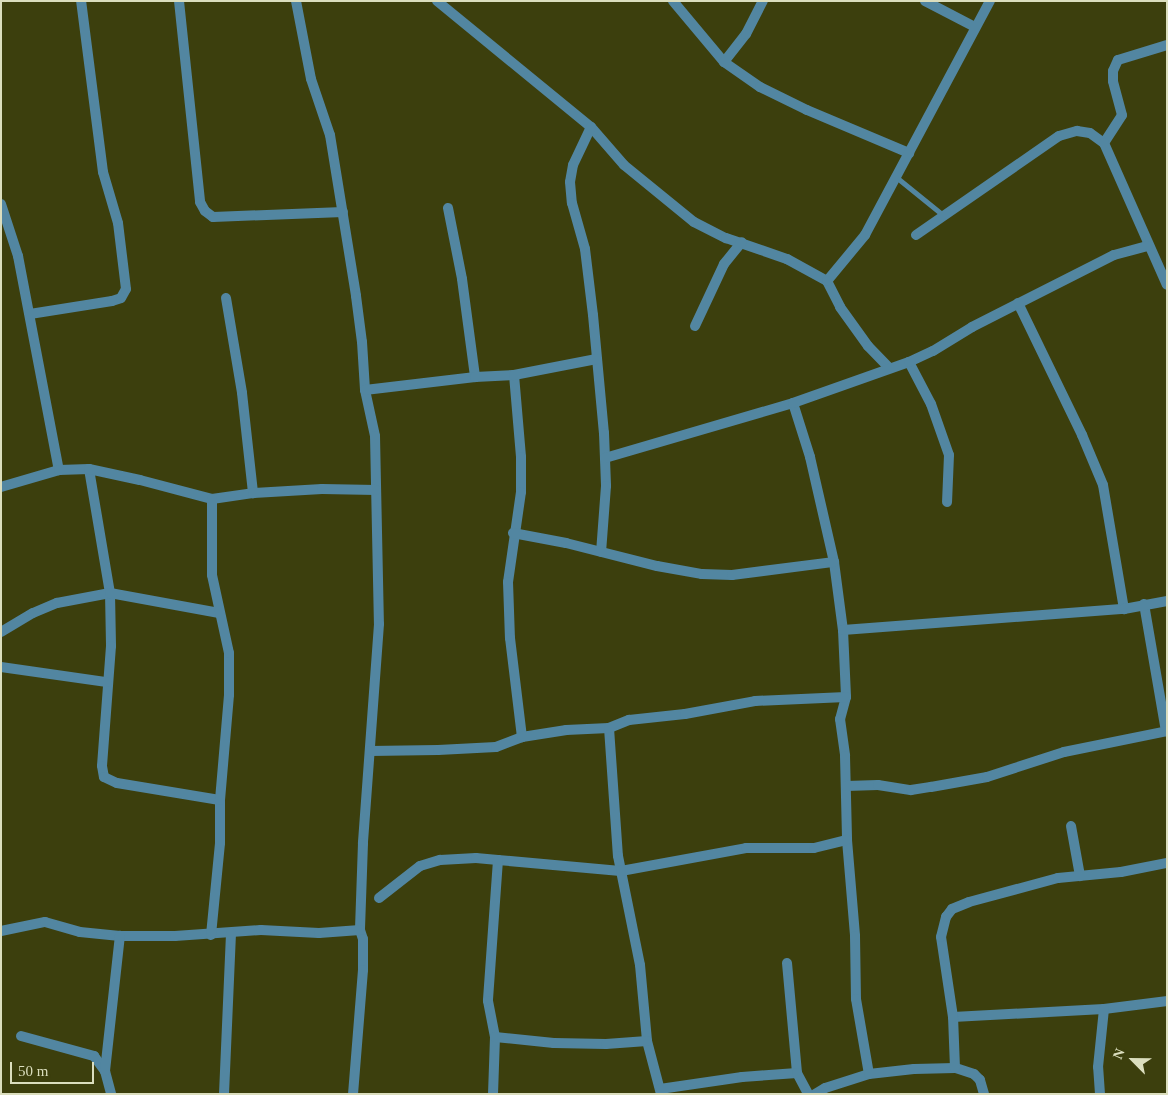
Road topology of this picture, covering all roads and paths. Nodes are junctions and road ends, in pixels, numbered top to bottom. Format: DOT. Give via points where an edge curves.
graph roads {
  1 [pos="81,1"];
  2 [pos="179,1"];
  3 [pos="296,1"];
  4 [pos="437,1"];
  5 [pos="673,1"];
  6 [pos="763,1"];
  7 [pos="925,1"];
  8 [pos="990,1"];
  9 [pos="975,28"];
  10 [pos="1167,45"];
  11 [pos="724,62"];
  12 [pos="591,127"];
  13 [pos="1104,143"];
  14 [pos="909,153"];
  15 [pos="896,176"];
  16 [pos="1,204"];
  17 [pos="448,208"];
  18 [pos="343,212"];
  19 [pos="943,215"];
  20 [pos="916,235"];
  21 [pos="742,242"];
  22 [pos="1148,246"];
  23 [pos="827,281"];
  24 [pos="1167,285"];
  25 [pos="226,298"];
  26 [pos="1018,303"];
  27 [pos="30,314"];
  28 [pos="695,326"];
  29 [pos="596,359"];
  30 [pos="909,362"];
  31 [pos="889,368"];
  32 [pos="514,375"];
  33 [pos="475,377"];
  34 [pos="365,390"];
  35 [pos="793,403"];
  36 [pos="605,458"];
  37 [pos="89,469"];
  38 [pos="59,470"];
  39 [pos="1,486"];
  40 [pos="376,490"];
  41 [pos="253,493"];
  42 [pos="212,500"];
  43 [pos="947,502"];
  44 [pos="514,533"];
  45 [pos="601,552"];
  46 [pos="834,562"];
  47 [pos="110,594"];
  48 [pos="1167,600"];
  49 [pos="1144,604"];
  50 [pos="1124,609"];
  51 [pos="219,613"];
  52 [pos="843,630"];
  53 [pos="1,632"];
  54 [pos="1,667"];
  55 [pos="107,682"];
  56 [pos="846,698"];
  57 [pos="609,728"];
  58 [pos="1166,731"];
  59 [pos="522,736"];
  60 [pos="370,750"];
  61 [pos="846,786"];
  62 [pos="220,800"];
  63 [pos="1071,826"];
  64 [pos="847,840"];
  65 [pos="498,860"];
  66 [pos="1167,863"];
  67 [pos="621,871"];
  68 [pos="1080,876"];
  69 [pos="379,898"];
  70 [pos="360,930"];
  71 [pos="1,931"];
  72 [pos="231,933"];
  73 [pos="211,935"];
  74 [pos="120,936"];
  75 [pos="787,963"];
  76 [pos="1167,1001"];
  77 [pos="1104,1009"];
  78 [pos="953,1017"];
  79 [pos="21,1036"];
  80 [pos="494,1037"];
  81 [pos="646,1041"];
  82 [pos="954,1068"];
  83 [pos="105,1071"];
  84 [pos="797,1073"];
  85 [pos="868,1074"];
  86 [pos="661,1092"];
  87 [pos="111,1094"];
  88 [pos="224,1094"];
  89 [pos="353,1094"];
  90 [pos="493,1094"];
  91 [pos="808,1094"];
  92 [pos="815,1094"];
  93 [pos="984,1094"];
  94 [pos="1100,1094"];
  1 -- 27 [label="street" via="103,172 118,223 126,289 121,298 112,301"];
  2 -- 18 [label="street" via="200,202 205,211 213,217"];
  3 -- 18 [label="street" via="311,79 330,135"];
  4 -- 12 [label="street"];
  5 -- 11 [label="street"];
  6 -- 11 [label="street" via="746,34"];
  7 -- 9 [label="street"];
  8 -- 9 [label="street"];
  9 -- 14 [label="street"];
  10 -- 13 [label="street" via="1118,60 1113,81 1122,115"];
  11 -- 14 [label="street" via="760,87"];
  12 -- 21 [label="street" via="624,165 694,222"];
  12 -- 29 [label="street" via="574,164 570,182 572,203 585,249"];
  13 -- 19 [label="street" via="1090,134 1077,131 1059,136"];
  13 -- 22 [label="street"];
  14 -- 15 [label="street"];
  15 -- 19 [label="lane"];
  15 -- 23 [label="street" via="865,234"];
  16 -- 27 [label="street" via="18,256"];
  17 -- 33 [label="street" via="462,279"];
  18 -- 34 [label="street" via="362,342"];
  19 -- 20 [label="street"];
  21 -- 23 [label="street" via="809,269"];
  21 -- 28 [label="street" via="724,264"];
  22 -- 24 [label="street"];
  22 -- 26 [label="street" via="1114,255"];
  23 -- 31 [label="street" via="840,307 862,338"];
  25 -- 41 [label="street" via="242,393"];
  26 -- 30 [label="street"];
  26 -- 50 [label="street" via="1103,486"];
  27 -- 38 [label="street"];
  29 -- 32 [label="street"];
  29 -- 36 [label="street"];
  30 -- 31 [label="street"];
  30 -- 43 [label="street" via="931,404 949,455"];
  31 -- 35 [label="street"];
  32 -- 33 [label="street"];
  32 -- 44 [label="street" via="521,492"];
  33 -- 34 [label="street"];
  34 -- 40 [label="street" via="374,436"];
  35 -- 36 [label="street"];
  35 -- 46 [label="street" via="810,456"];
  36 -- 45 [label="street"];
  37 -- 38 [label="street"];
  37 -- 42 [label="street"];
  37 -- 47 [label="street"];
  38 -- 39 [label="street"];
  40 -- 41 [label="street"];
  40 -- 60 [label="street" via="380,624"];
  41 -- 42 [label="street"];
  42 -- 51 [label="street" via="212,574"];
  44 -- 45 [label="street"];
  44 -- 59 [label="street" via="508,582 510,638"];
  45 -- 46 [label="street" via="657,566 725,575"];
  46 -- 52 [label="street"];
  47 -- 51 [label="street"];
  47 -- 53 [label="street" via="57,603"];
  47 -- 55 [label="street" via="111,646"];
  48 -- 49 [label="street"];
  49 -- 50 [label="street"];
  49 -- 58 [label="street"];
  50 -- 52 [label="street"];
  51 -- 62 [label="street" via="229,653 230,695"];
  52 -- 56 [label="street"];
  54 -- 55 [label="street"];
  55 -- 62 [label="street" via="104,777 116,784"];
  56 -- 57 [label="street" via="755,701 629,720"];
  56 -- 61 [label="street" via="840,719"];
  57 -- 59 [label="street"];
  57 -- 67 [label="street" via="613,814"];
  58 -- 61 [label="street" via="1064,752 987,778 911,790 878,785"];
  59 -- 60 [label="street" via="496,747"];
  60 -- 70 [label="street"];
  61 -- 64 [label="street"];
  62 -- 73 [label="street" via="220,843"];
  63 -- 68 [label="street"];
  64 -- 67 [label="street" via="814,848 746,848"];
  64 -- 85 [label="street" via="855,936 856,999"];
  65 -- 67 [label="street"];
  65 -- 69 [label="street" via="440,860 420,866"];
  65 -- 80 [label="street" via="488,1001"];
  66 -- 68 [label="street"];
  67 -- 81 [label="street" via="640,965"];
  68 -- 78 [label="street" via="992,894 952,909 946,917 941,938"];
  70 -- 72 [label="street"];
  70 -- 89 [label="street" via="363,970"];
  71 -- 74 [label="street" via="45,922 80,932"];
  72 -- 73 [label="street"];
  72 -- 88 [label="street"];
  73 -- 74 [label="street"];
  74 -- 83 [label="street"];
  75 -- 84 [label="street"];
  76 -- 77 [label="street"];
  77 -- 78 [label="street"];
  77 -- 94 [label="street" via="1098,1067"];
  78 -- 82 [label="street"];
  79 -- 83 [label="street" via="94,1056"];
  80 -- 81 [label="street" via="563,1043"];
  80 -- 90 [label="street"];
  81 -- 86 [label="street"];
  82 -- 85 [label="street"];
  82 -- 93 [label="street" via="974,1074 980,1080"];
  83 -- 87 [label="street"];
  84 -- 86 [label="street" via="742,1077"];
  84 -- 91 [label="street"];
  85 -- 92 [label="street"];
}
